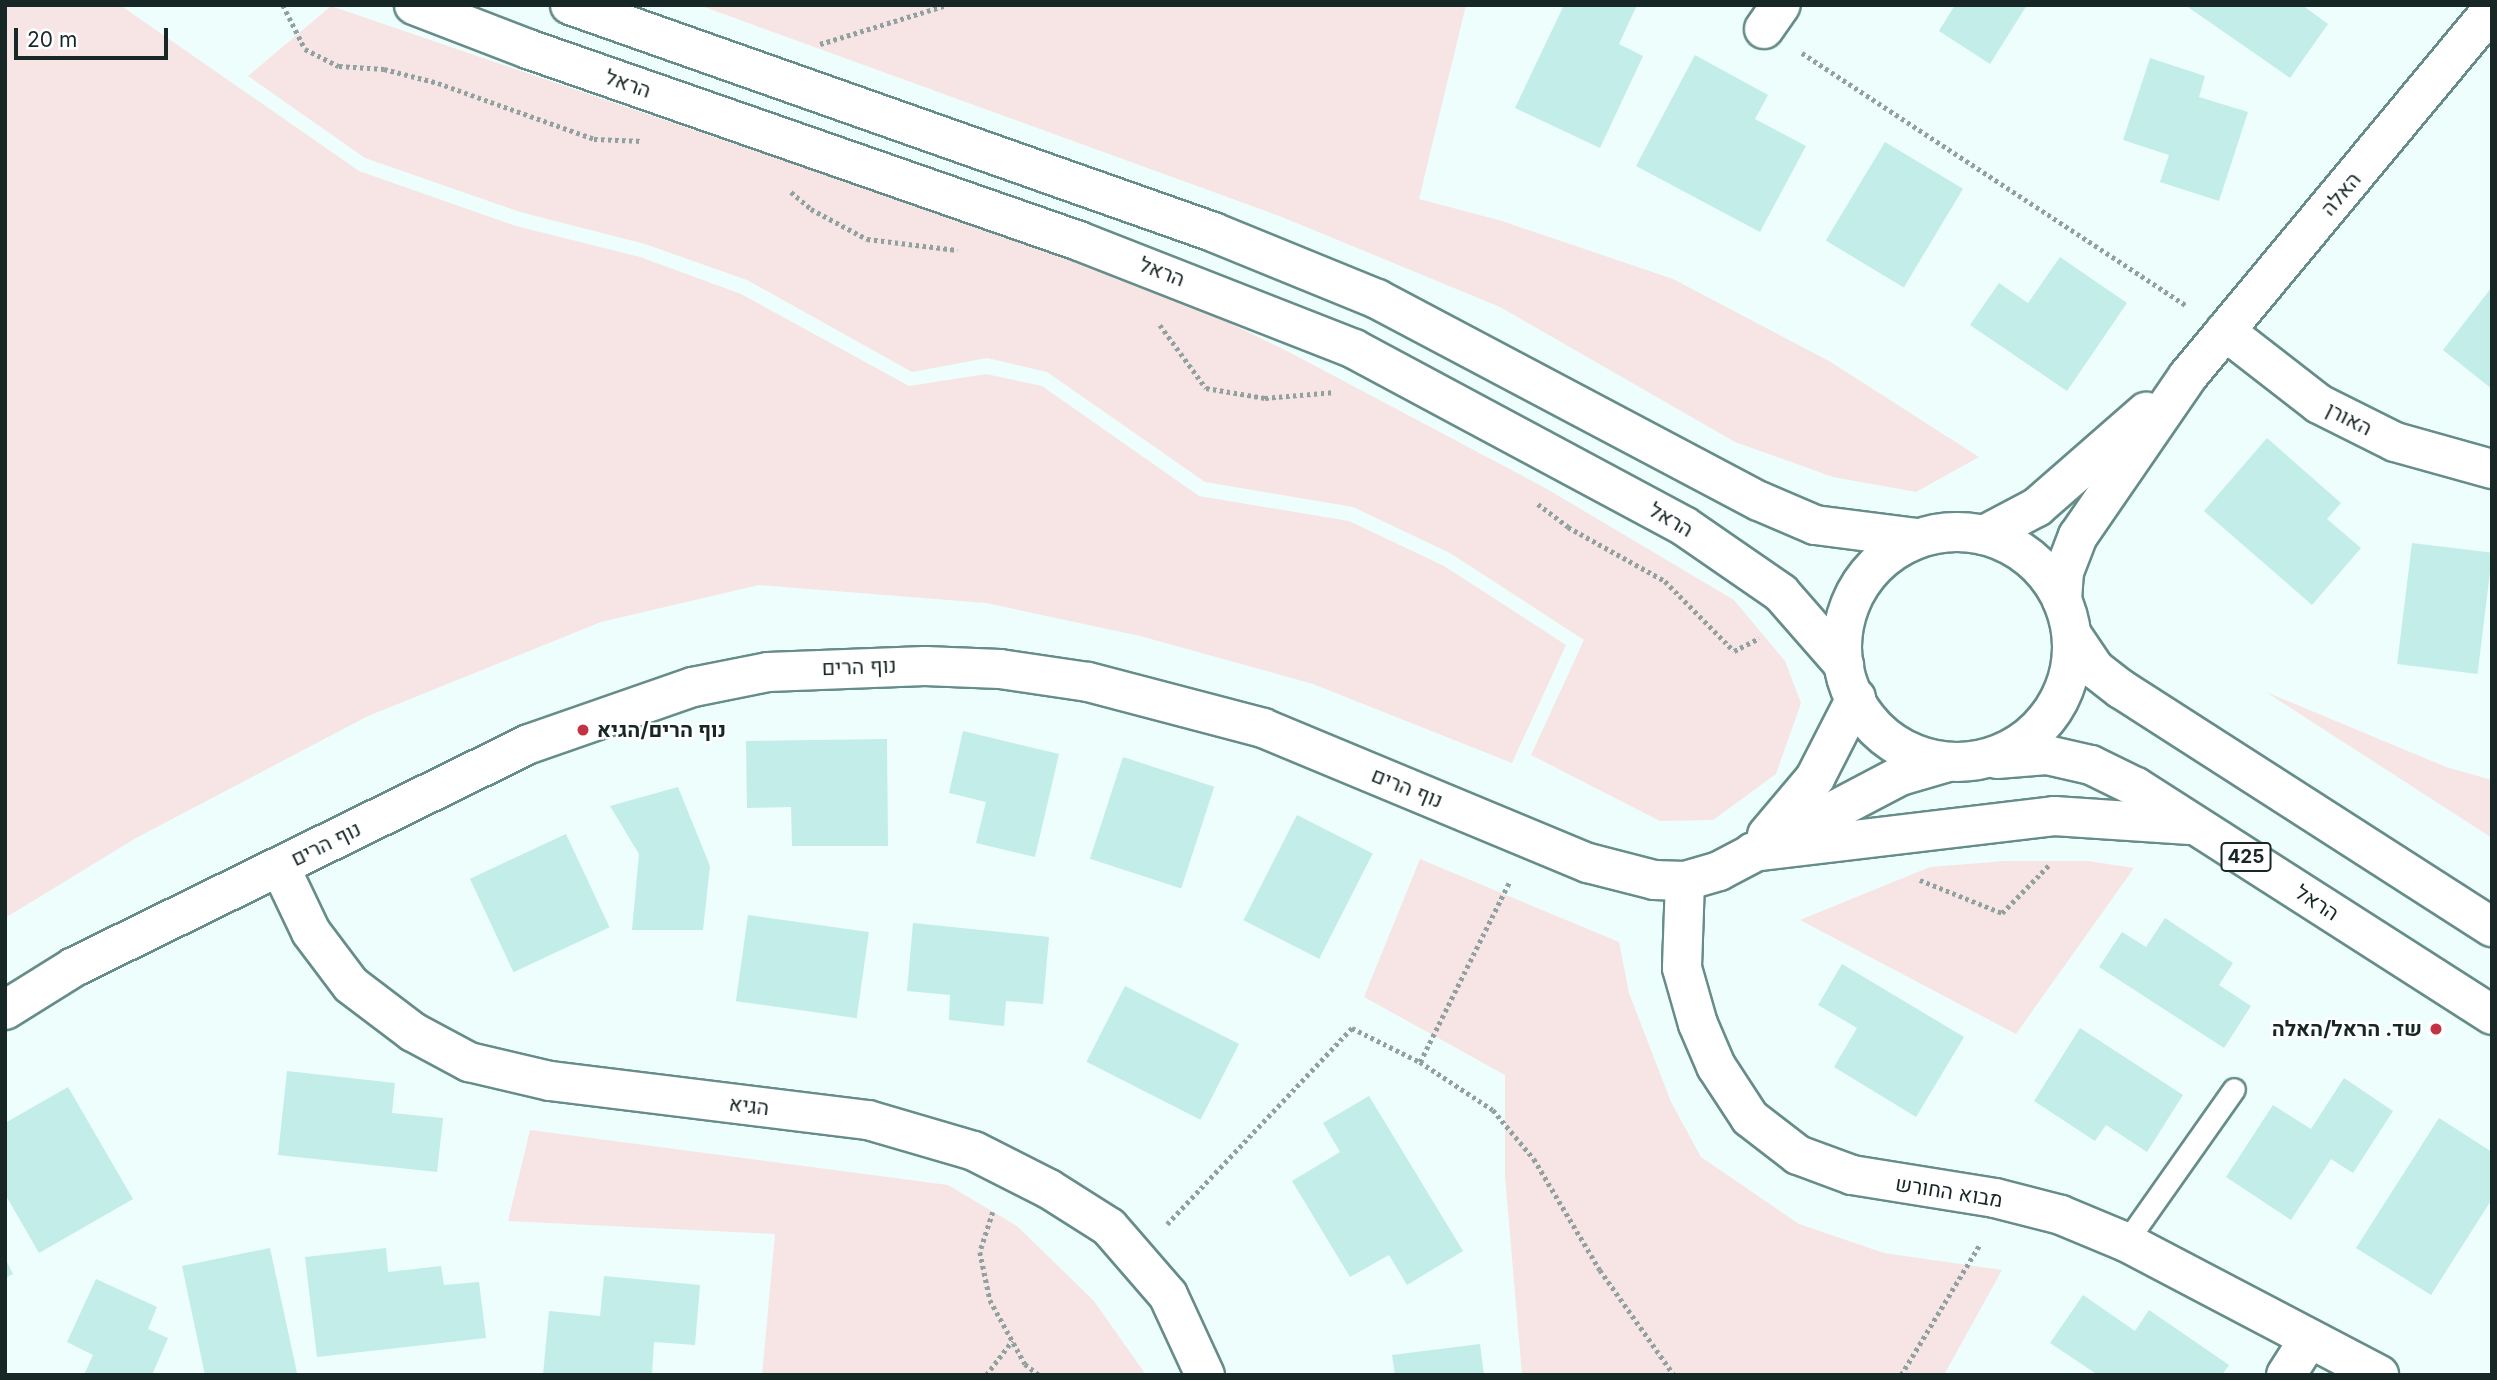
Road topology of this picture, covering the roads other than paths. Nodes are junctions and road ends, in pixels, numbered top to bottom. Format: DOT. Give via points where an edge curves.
graph roads {
  1 [pos="414,5"];
  2 [pos="570,5"];
  3 [pos="2492,10"];
  4 [pos="2225,331"];
  5 [pos="2188,376"];
  6 [pos="2492,469"];
  7 [pos="1984,535"];
  8 [pos="1917,538"];
  9 [pos="2067,617"];
  10 [pos="1850,682"];
  11 [pos="1964,761"];
  12 [pos="2196,825"];
  13 [pos="1749,854"];
  14 [pos="280,867"];
  15 [pos="1685,881"];
  16 [pos="2492,927"];
  17 [pos="5,1010"];
  18 [pos="2492,1015"];
  19 [pos="2234,1089"];
  20 [pos="2126,1242"];
  21 [pos="2309,1339"];
  22 [pos="1205,1375"];
  23 [pos="2286,1375"];
  24 [pos="2379,1375"];
  1 -- 10 [label="street, הראל" via="1079,241 1303,328 1413,379 1684,526 1781,593"];
  2 -- 8 [label="street" via="1098,188 1377,299 1709,477 1815,525"];
  3 -- 4 [label="street, האלה"];
  4 -- 5 [label="street, האלה"];
  4 -- 6 [label="street, האורן" via="2330,409 2395,442"];
  5 -- 7 [label="street, האלה" via="2037,507"];
  5 -- 9 [label="street, האלה" via="2078,536 2064,572"];
  7 -- 8 [label="street" via="1950,532"];
  7 -- 9 [label="street" via="2016,548 2043,570"];
  8 -- 10 [label="street" via="1886,555 1863,580 1847,611 1841,646"];
  9 -- 11 [label="street" via="2070,670 2059,702 2039,729 2012,748"];
  9 -- 16 [label="street" via="2095,669 2120,689"];
  10 -- 11 [label="street" via="1886,737 1915,754"];
  10 -- 13 [label="street, נוף הרים" via="1815,778"];
  11 -- 12 [label="street, הראל / 425" via="2047,755 2091,765"];
  11 -- 13 [label="street, נוף הרים" via="1900,776"];
  12 -- 13 [label="street" via="2054,816"];
  12 -- 18 [label="street, הראל / 425"];
  13 -- 15 [label="street, נוף הרים" via="1719,871"];
  14 -- 15 [label="street, נוף הרים" via="529,744 566,731 693,688 768,672 860,666 1000,669 1088,682 1178,703 1263,728 1623,875"];
  14 -- 17 [label="street, נוף הרים" via="74,967"];
  14 -- 22 [label="street, הגיא" via="311,932 351,985 413,1032 469,1062 550,1081 868,1120 974,1151 1008,1168 1109,1227 1168,1295"];
  15 -- 20 [label="street, מבוא החורש" via="1682,968 1716,1066 1750,1118 1798,1155 1852,1175 2006,1201 2061,1215"];
  19 -- 20 [label="lane"];
  20 -- 21 [label="street, מבוא החורש"];
  21 -- 23 [label="street"];
  21 -- 24 [label="street, מבוא החורש"];
}
